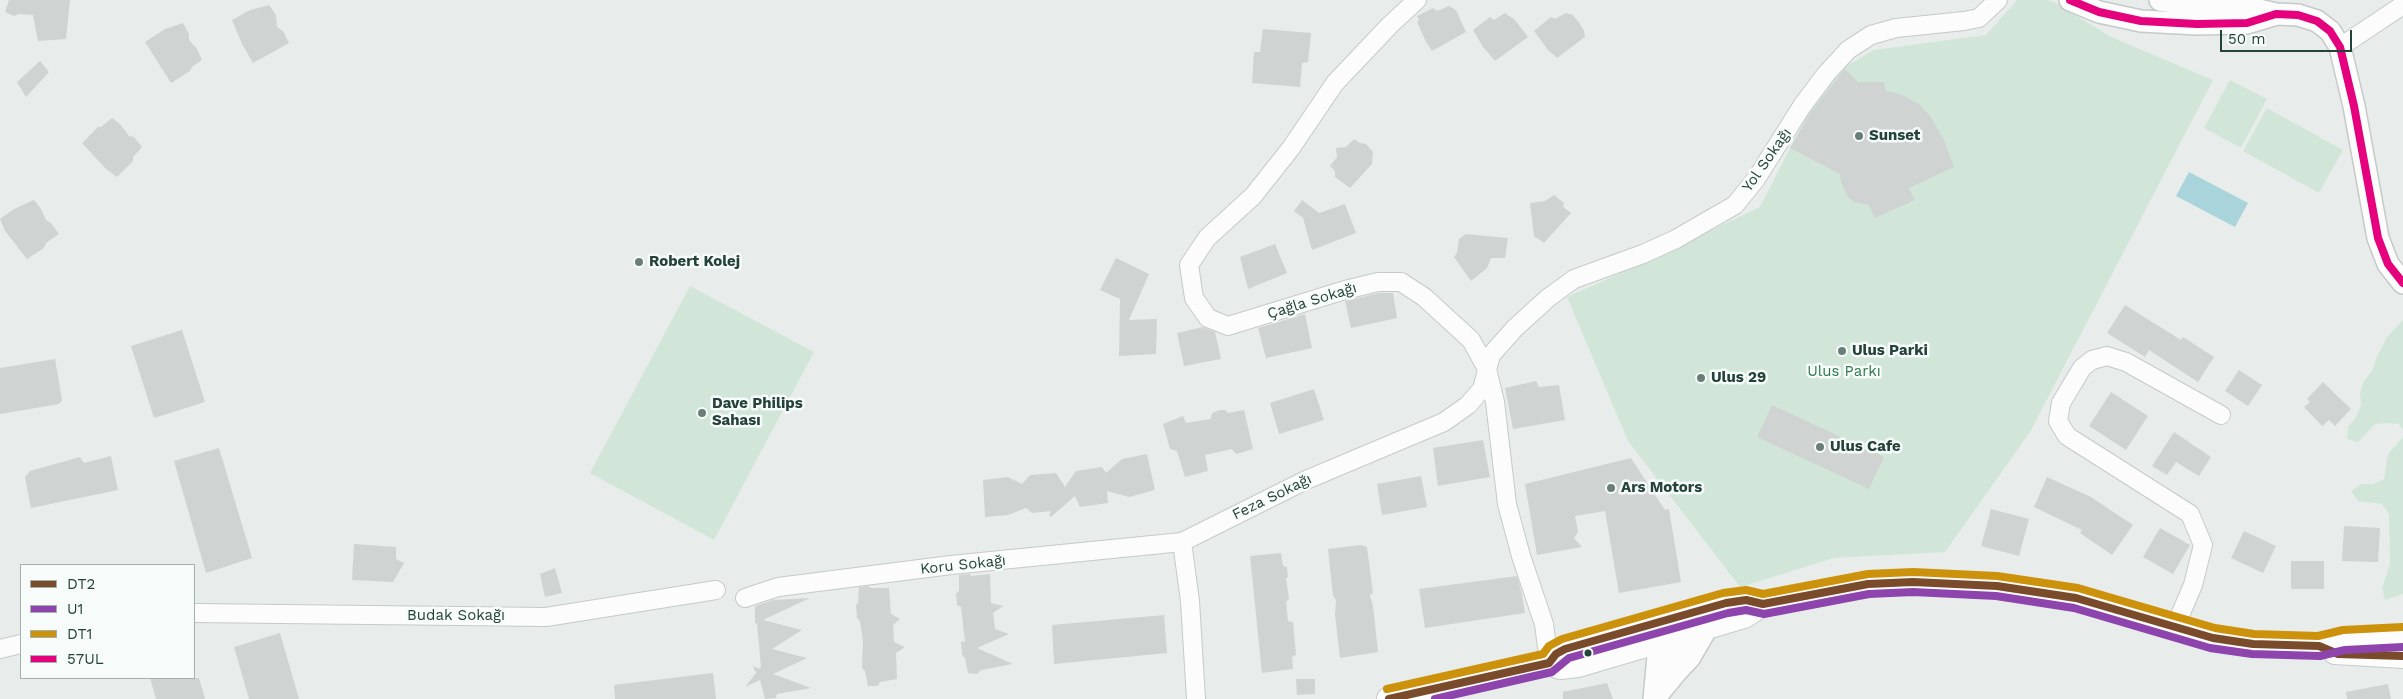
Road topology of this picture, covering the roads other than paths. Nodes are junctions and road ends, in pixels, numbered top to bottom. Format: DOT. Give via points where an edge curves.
graph roads {
  1 [pos="1417,0"];
  2 [pos="1998,0"];
  3 [pos="2070,0"];
  4 [pos="2160,0"];
  5 [pos="2403,5"];
  6 [pos="2276,14"];
  7 [pos="2340,47"];
  8 [pos="2403,283"];
  9 [pos="1486,369"];
  10 [pos="2221,415"];
  11 [pos="1182,542"];
  12 [pos="716,590"];
  13 [pos="745,598"];
  14 [pos="1763,604"];
  15 [pos="195,613"];
  16 [pos="1708,626"];
  17 [pos="2175,627"];
  18 [pos="1663,631"];
  19 [pos="2403,637"];
  20 [pos="20,644"];
  21 [pos="2319,646"];
  22 [pos="0,649"];
  23 [pos="2403,656"];
  24 [pos="1549,664"];
  25 [pos="1677,671"];
  26 [pos="1196,699"];
  27 [pos="1389,699"];
  28 [pos="1654,699"];
  1 -- 9 [label="street, Çağla Sokağı" via="1335,83 1254,196 1207,238 1189,265 1194,298 1208,318 1228,326 1345,290 1378,282 1401,282 1424,297 1471,340"];
  2 -- 9 [label="street, Yol Sokağı" via="1980,18 1896,28 1871,35 1848,50 1802,106 1756,179 1735,204 1676,239 1574,279 1515,328 1491,355"];
  3 -- 6 [label="street" via="2099,12 2141,21 2247,23"];
  4 -- 6 [label="street"];
  5 -- 7 [label="street"];
  6 -- 7 [label="street" via="2317,21"];
  7 -- 8 [label="street" via="2378,238 2388,264"];
  9 -- 11 [label="street, Feza Sokağı" via="1482,389 1468,405 1444,422 1306,480"];
  9 -- 24 [label="street, Çağla Sokağı" via="1495,402 1507,504 1544,624"];
  10 -- 17 [label="street" via="2126,362 2107,356 2092,360 2082,368 2061,403 2058,421 2067,436 2190,514 2203,545 2192,585"];
  11 -- 13 [label="street, Koru Sokağı" via="951,565 778,587"];
  11 -- 26 [label="street" via="1190,601"];
  12 -- 15 [label="street, Budak Sokağı" via="546,617"];
  14 -- 16 [label="main road" via="1744,616"];
  14 -- 17 [label="main road" via="1868,584 1913,582 1996,586 2076,598"];
  14 -- 18 [label="main road" via="1746,600 1726,603"];
  16 -- 18 [label="main road"];
  16 -- 25 [label="street" via="1690,657"];
  17 -- 21 [label="main road" via="2213,638 2253,644"];
  18 -- 24 [label="main road" via="1565,648"];
  18 -- 25 [label="street" via="1678,646"];
  18 -- 28 [label="street"];
  19 -- 21 [label="main road" via="2344,640"];
  20 -- 22 [label="street"];
  21 -- 23 [label="main road" via="2338,654"];
  24 -- 27 [label="main road"];
  25 -- 28 [label="street"];
}
